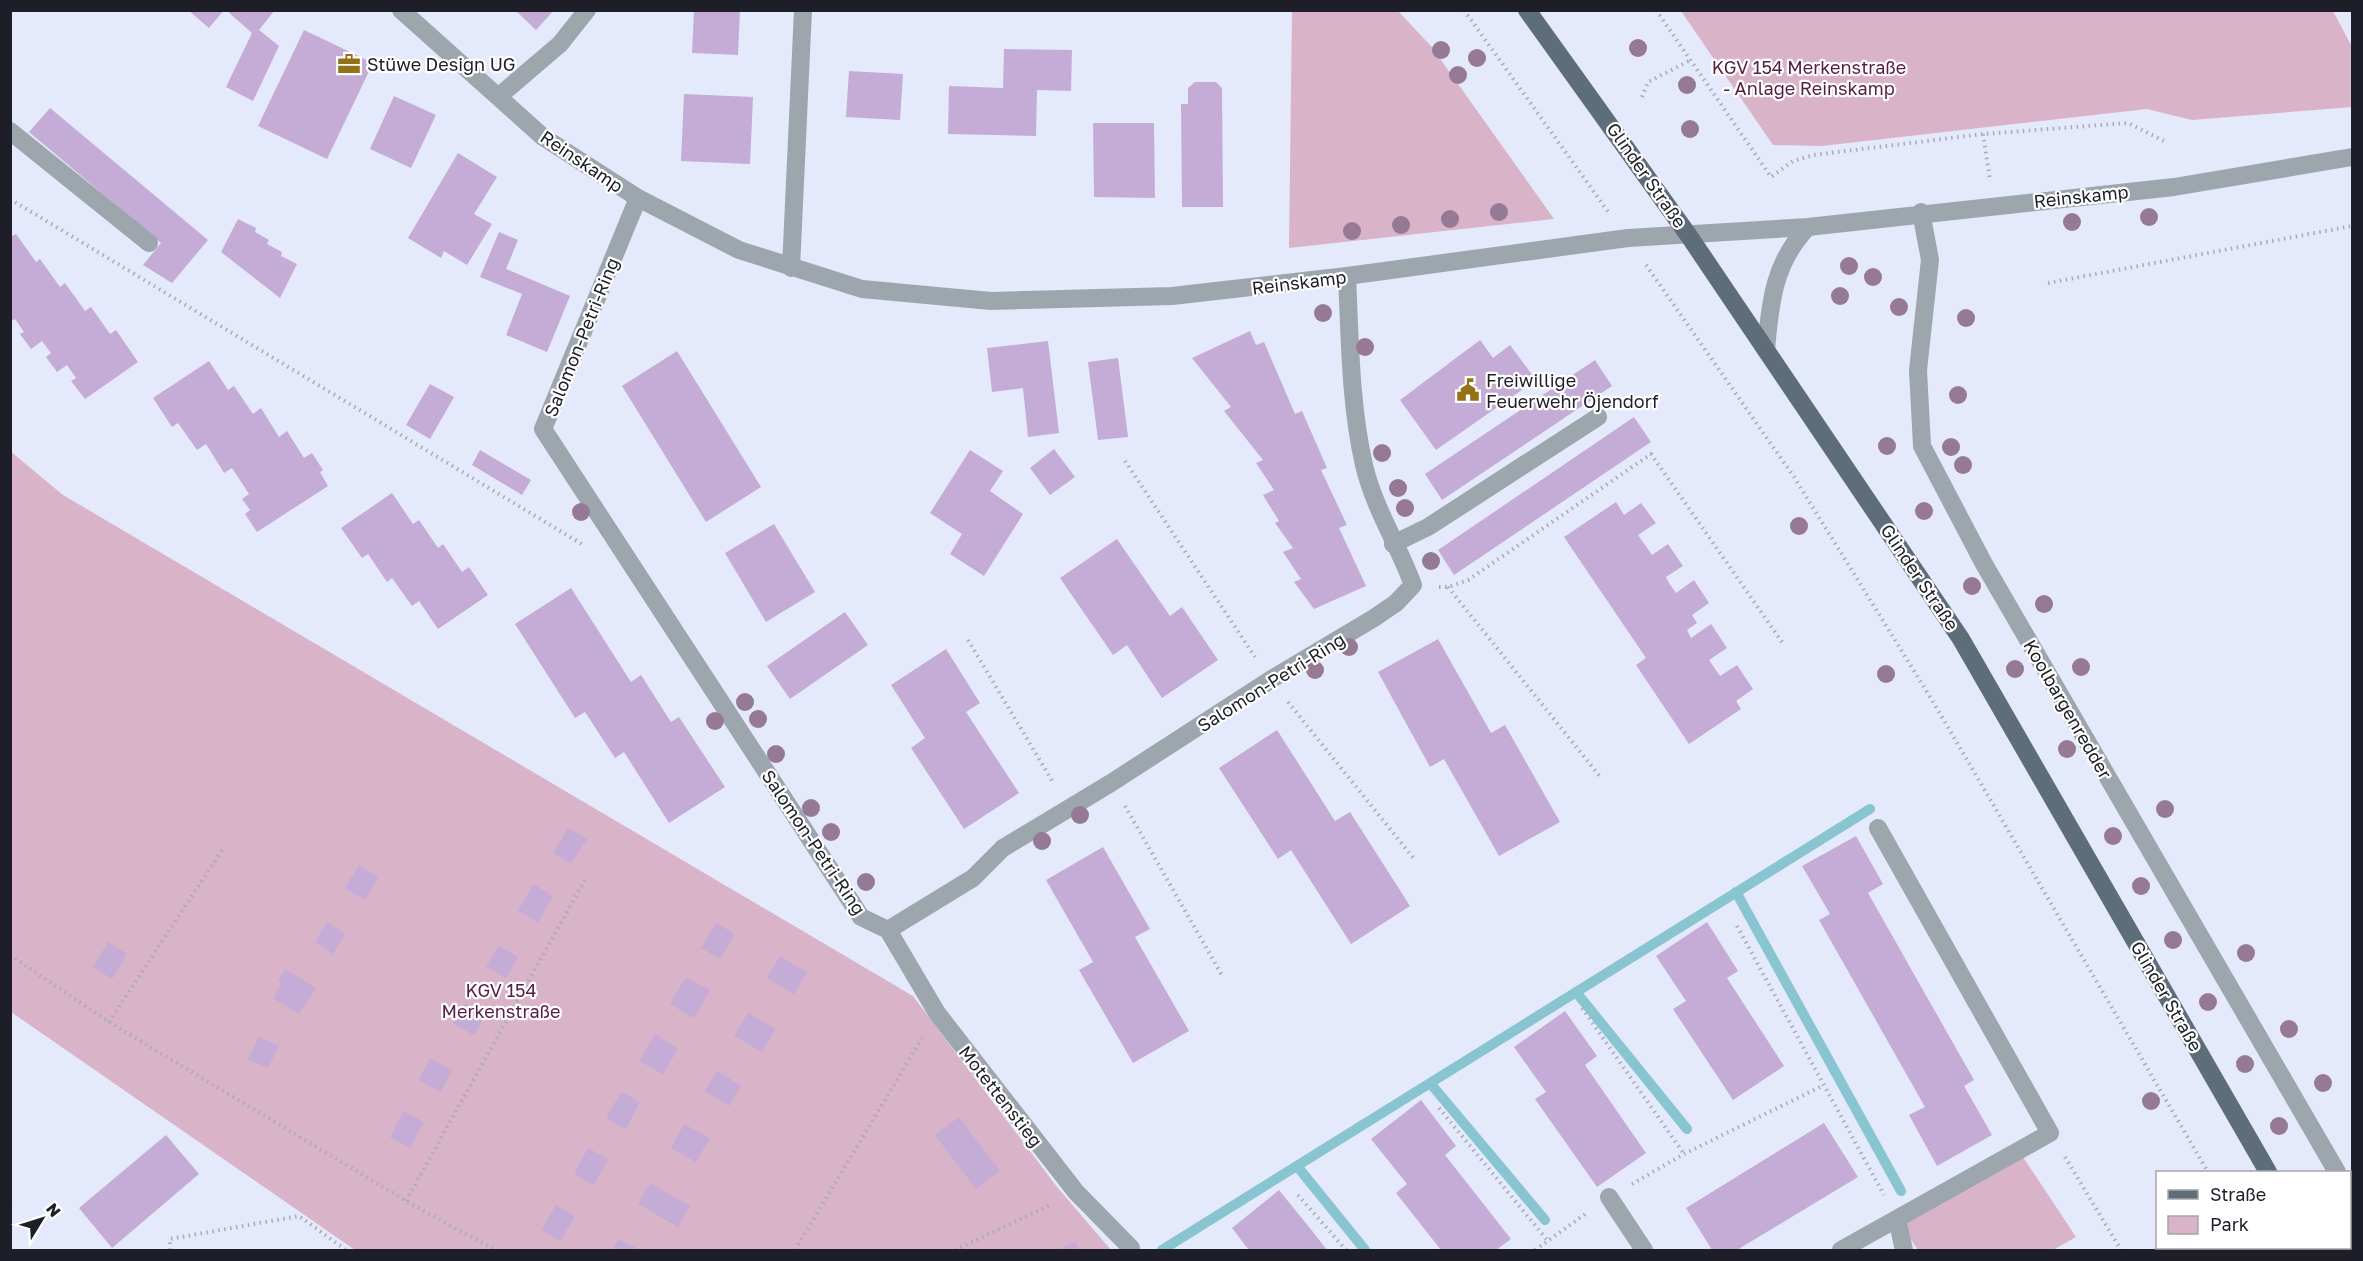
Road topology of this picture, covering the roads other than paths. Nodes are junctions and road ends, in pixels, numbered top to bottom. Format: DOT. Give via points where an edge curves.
graph roads {
  1 [pos="401,10"];
  2 [pos="587,10"];
  3 [pos="803,10"];
  4 [pos="1527,10"];
  5 [pos="498,97"];
  6 [pos="10,131"];
  7 [pos="2352,157"];
  8 [pos="638,198"];
  9 [pos="1921,213"];
  10 [pos="1808,227"];
  11 [pos="1689,236"];
  12 [pos="149,243"];
  13 [pos="791,268"];
  14 [pos="1347,276"];
  15 [pos="1766,350"];
  16 [pos="1598,417"];
  17 [pos="1394,544"];
  18 [pos="1878,828"];
  19 [pos="888,930"];
  20 [pos="2267,1171"];
  21 [pos="2336,1171"];
  22 [pos="1609,1197"];
  23 [pos="1897,1219"];
  24 [pos="1131,1248"];
  25 [pos="1644,1251"];
  26 [pos="1841,1251"];
  27 [pos="1904,1251"];
  1 -- 5 [label="street, Reinskamp"];
  2 -- 5 [label="street" via="560,44"];
  3 -- 13 [label="street"];
  4 -- 11 [label="main road, Glinder Straße"];
  5 -- 8 [label="street, Reinskamp" via="543,137"];
  6 -- 12 [label="street"];
  7 -- 9 [label="street, Reinskamp" via="2174,187"];
  8 -- 13 [label="street, Reinskamp" via="739,250"];
  8 -- 19 [label="street, Salomon-Petri-Ring" via="543,429 861,917"];
  9 -- 10 [label="street, Reinskamp"];
  9 -- 21 [label="street, Koolbargenredder" via="1930,260 1918,370 1922,446 1983,564"];
  10 -- 11 [label="street, Reinskamp"];
  10 -- 15 [label="street" via="1790,247 1781,265 1768,321"];
  11 -- 14 [label="street, Reinskamp" via="1628,238"];
  11 -- 15 [label="main road, Glinder Straße"];
  13 -- 14 [label="street, Reinskamp" via="862,289 991,301 1172,296"];
  14 -- 17 [label="street" via="1352,368 1364,465 1377,508"];
  15 -- 20 [label="main road, Glinder Straße" via="1961,639"];
  16 -- 17 [label="street" via="1428,527"];
  17 -- 19 [label="street, Salomon-Petri-Ring" via="1413,585 1396,603 1003,848 973,878"];
  18 -- 23 [label="street" via="2050,1133"];
  19 -- 24 [label="street, Motettenstieg" via="937,1013 1076,1192"];
  22 -- 25 [label="street"];
  23 -- 26 [label="street"];
  23 -- 27 [label="street"];
}
